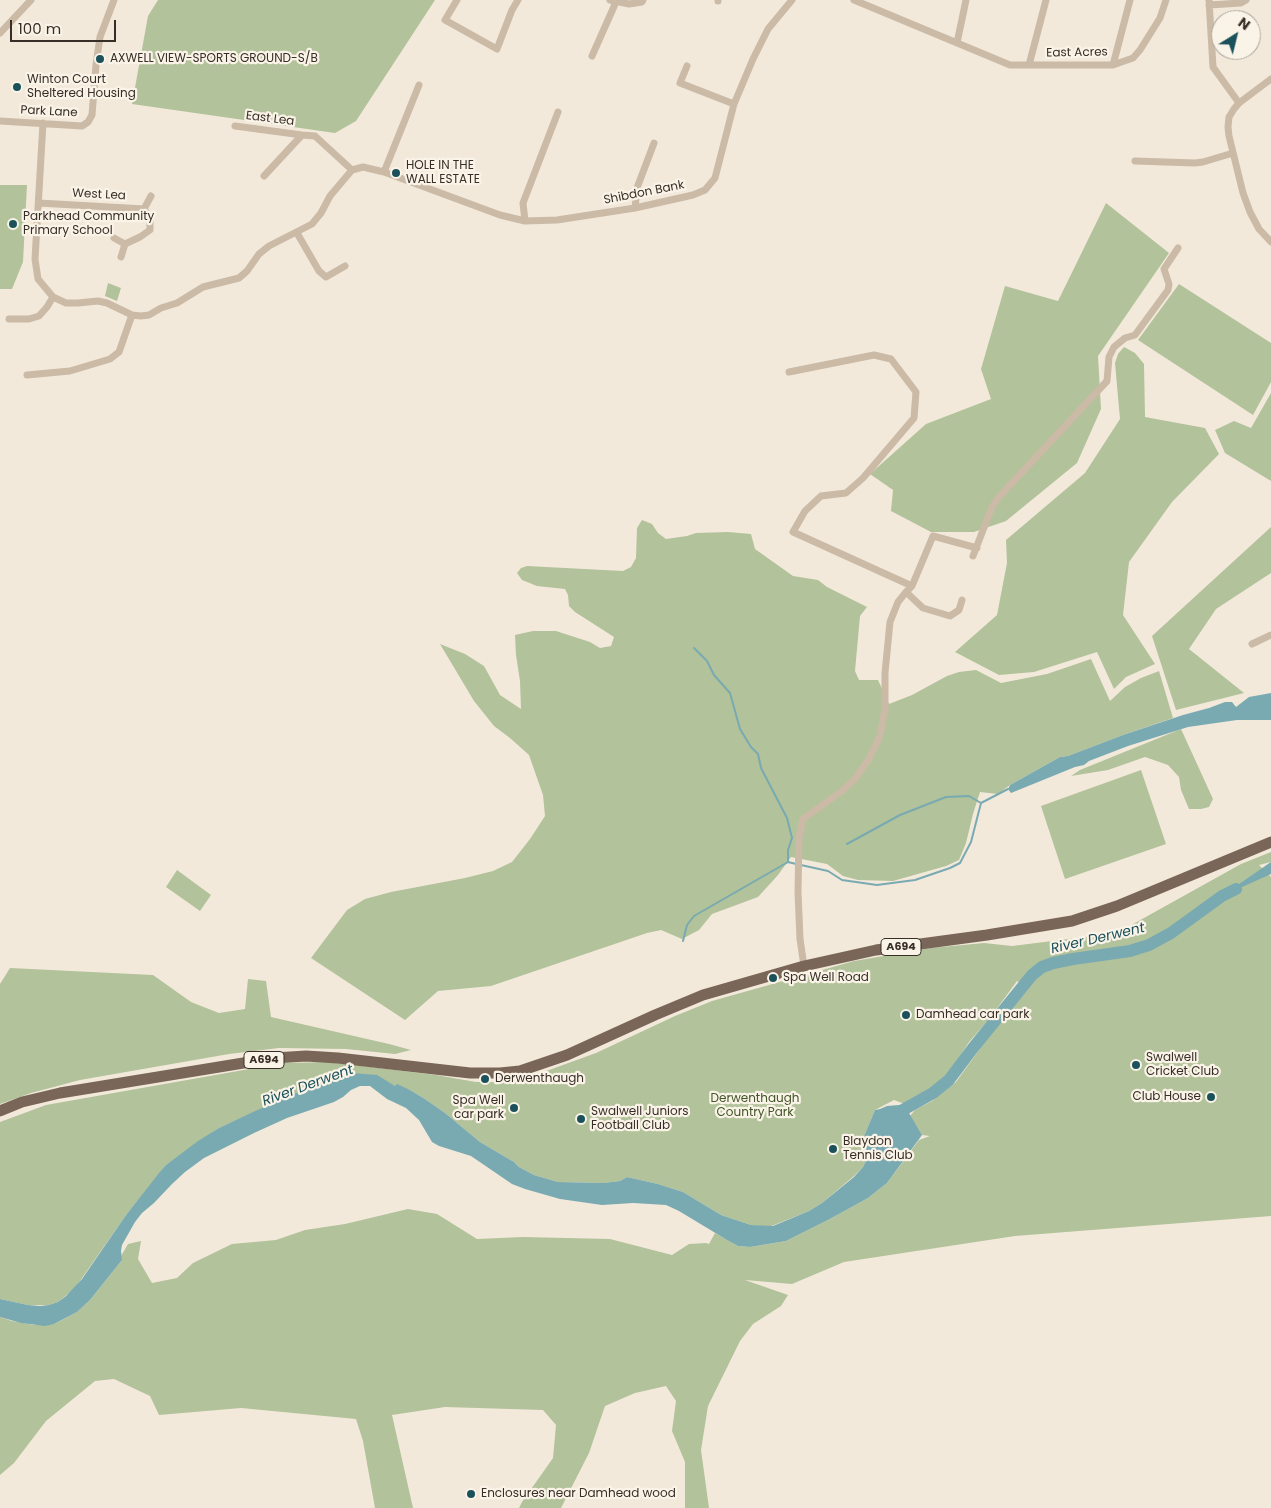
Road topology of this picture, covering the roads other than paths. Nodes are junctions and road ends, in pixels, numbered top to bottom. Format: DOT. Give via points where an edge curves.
graph roads {
  1 [pos="31,0"];
  2 [pos="114,0"];
  3 [pos="457,0"];
  4 [pos="518,0"];
  5 [pos="643,0"];
  6 [pos="792,0"];
  7 [pos="854,0"];
  8 [pos="966,0"];
  9 [pos="1046,0"];
  10 [pos="1130,0"];
  11 [pos="1166,0"];
  12 [pos="1246,0"];
  13 [pos="613,1"];
  14 [pos="1209,2"];
  15 [pos="871,3"];
  16 [pos="0,33"];
  17 [pos="957,43"];
  18 [pos="592,56"];
  19 [pos="1113,64"];
  20 [pos="1029,65"];
  21 [pos="687,66"];
  22 [pos="1271,79"];
  23 [pos="419,85"];
  24 [pos="1239,103"];
  25 [pos="734,104"];
  26 [pos="558,112"];
  27 [pos="0,121"];
  28 [pos="43,123"];
  29 [pos="235,126"];
  30 [pos="302,135"];
  31 [pos="654,144"];
  32 [pos="1233,153"];
  33 [pos="1136,161"];
  34 [pos="352,170"];
  35 [pos="384,172"];
  36 [pos="264,176"];
  37 [pos="150,196"];
  38 [pos="39,204"];
  39 [pos="635,208"];
  40 [pos="144,209"];
  41 [pos="525,221"];
  42 [pos="297,233"];
  43 [pos="114,238"];
  44 [pos="1271,242"];
  45 [pos="125,244"];
  46 [pos="1178,248"];
  47 [pos="120,257"];
  48 [pos="345,266"];
  49 [pos="53,297"];
  50 [pos="132,315"];
  51 [pos="9,319"];
  52 [pos="789,372"];
  53 [pos="27,375"];
  54 [pos="977,548"];
  55 [pos="973,556"];
  56 [pos="912,586"];
  57 [pos="906,592"];
  58 [pos="962,600"];
  59 [pos="1271,635"];
  60 [pos="1252,644"];
  61 [pos="1271,842"];
  62 [pos="804,966"];
  63 [pos="0,1111"];
  1 -- 16 [label="street"];
  2 -- 28 [label="street, Park Lane" via="100,37 92,115 88,122 82,126"];
  3 -- 4 [label="street" via="445,20 498,49"];
  5 -- 13 [label="street" via="629,4"];
  6 -- 25 [label="street, Shibdon Bank" via="768,29"];
  7 -- 15 [label="street, East Acres"];
  8 -- 17 [label="street"];
  9 -- 20 [label="street"];
  10 -- 19 [label="street"];
  11 -- 19 [label="street, East Acres" via="1160,18 1140,50 1133,58"];
  12 -- 14 [label="street" via="1241,3"];
  13 -- 18 [label="street"];
  14 -- 24 [label="street" via="1213,67"];
  15 -- 17 [label="street, East Acres"];
  17 -- 20 [label="street, East Acres" via="1010,65"];
  19 -- 20 [label="street, East Acres"];
  21 -- 25 [label="street" via="680,82"];
  22 -- 24 [label="street"];
  23 -- 35 [label="street"];
  24 -- 32 [label="street" via="1228,127"];
  25 -- 39 [label="street, Shibdon Bank" via="714,178 705,190"];
  26 -- 41 [label="street" via="524,203"];
  27 -- 28 [label="street, Park Lane"];
  28 -- 38 [label="street"];
  29 -- 30 [label="street, East Lea"];
  30 -- 34 [label="street, East Lea" via="315,136"];
  30 -- 36 [label="street, East Lea"];
  31 -- 39 [label="street" via="637,188"];
  32 -- 33 [label="street" via="1195,163"];
  32 -- 44 [label="street" via="1250,212"];
  34 -- 35 [label="street, Shibdon Bank" via="362,167"];
  34 -- 42 [label="street" via="312,224"];
  35 -- 41 [label="street, Shibdon Bank" via="500,215"];
  37 -- 40 [label="street"];
  38 -- 40 [label="street, West Lea"];
  38 -- 49 [label="street" via="36,270 38,279"];
  39 -- 41 [label="street, Shibdon Bank" via="557,220"];
  40 -- 45 [label="street" via="150,218 150,230"];
  42 -- 48 [label="street" via="319,271 326,277"];
  42 -- 50 [label="street" via="269,246 239,278 203,287 148,315"];
  43 -- 45 [label="street"];
  45 -- 47 [label="street"];
  46 -- 54 [label="street" via="1164,269 1168,290 1134,336 1124,338 1114,347 1109,357 1106,381 998,498"];
  49 -- 50 [label="street" via="66,303 98,301"];
  49 -- 51 [label="street" via="39,316"];
  50 -- 53 [label="street" via="120,352 110,359 70,371"];
  52 -- 56 [label="street" via="874,355 891,358 916,392 914,418 863,478 846,493 821,496 805,511 793,532"];
  54 -- 55 [label="street"];
  54 -- 56 [label="street" via="933,536"];
  56 -- 57 [label="street"];
  57 -- 58 [label="street" via="923,608 950,616 959,610"];
  57 -- 62 [label="street" via="890,622 885,709 880,736 854,780 803,819 799,837 798,892"];
  59 -- 60 [label="street"];
  61 -- 62 [label="main road, A694" via="1118,906 1072,921 876,950"];
  62 -- 63 [label="main road, A694" via="703,995 567,1055 520,1070 470,1073 338,1058 274,1058 60,1093"];
}
